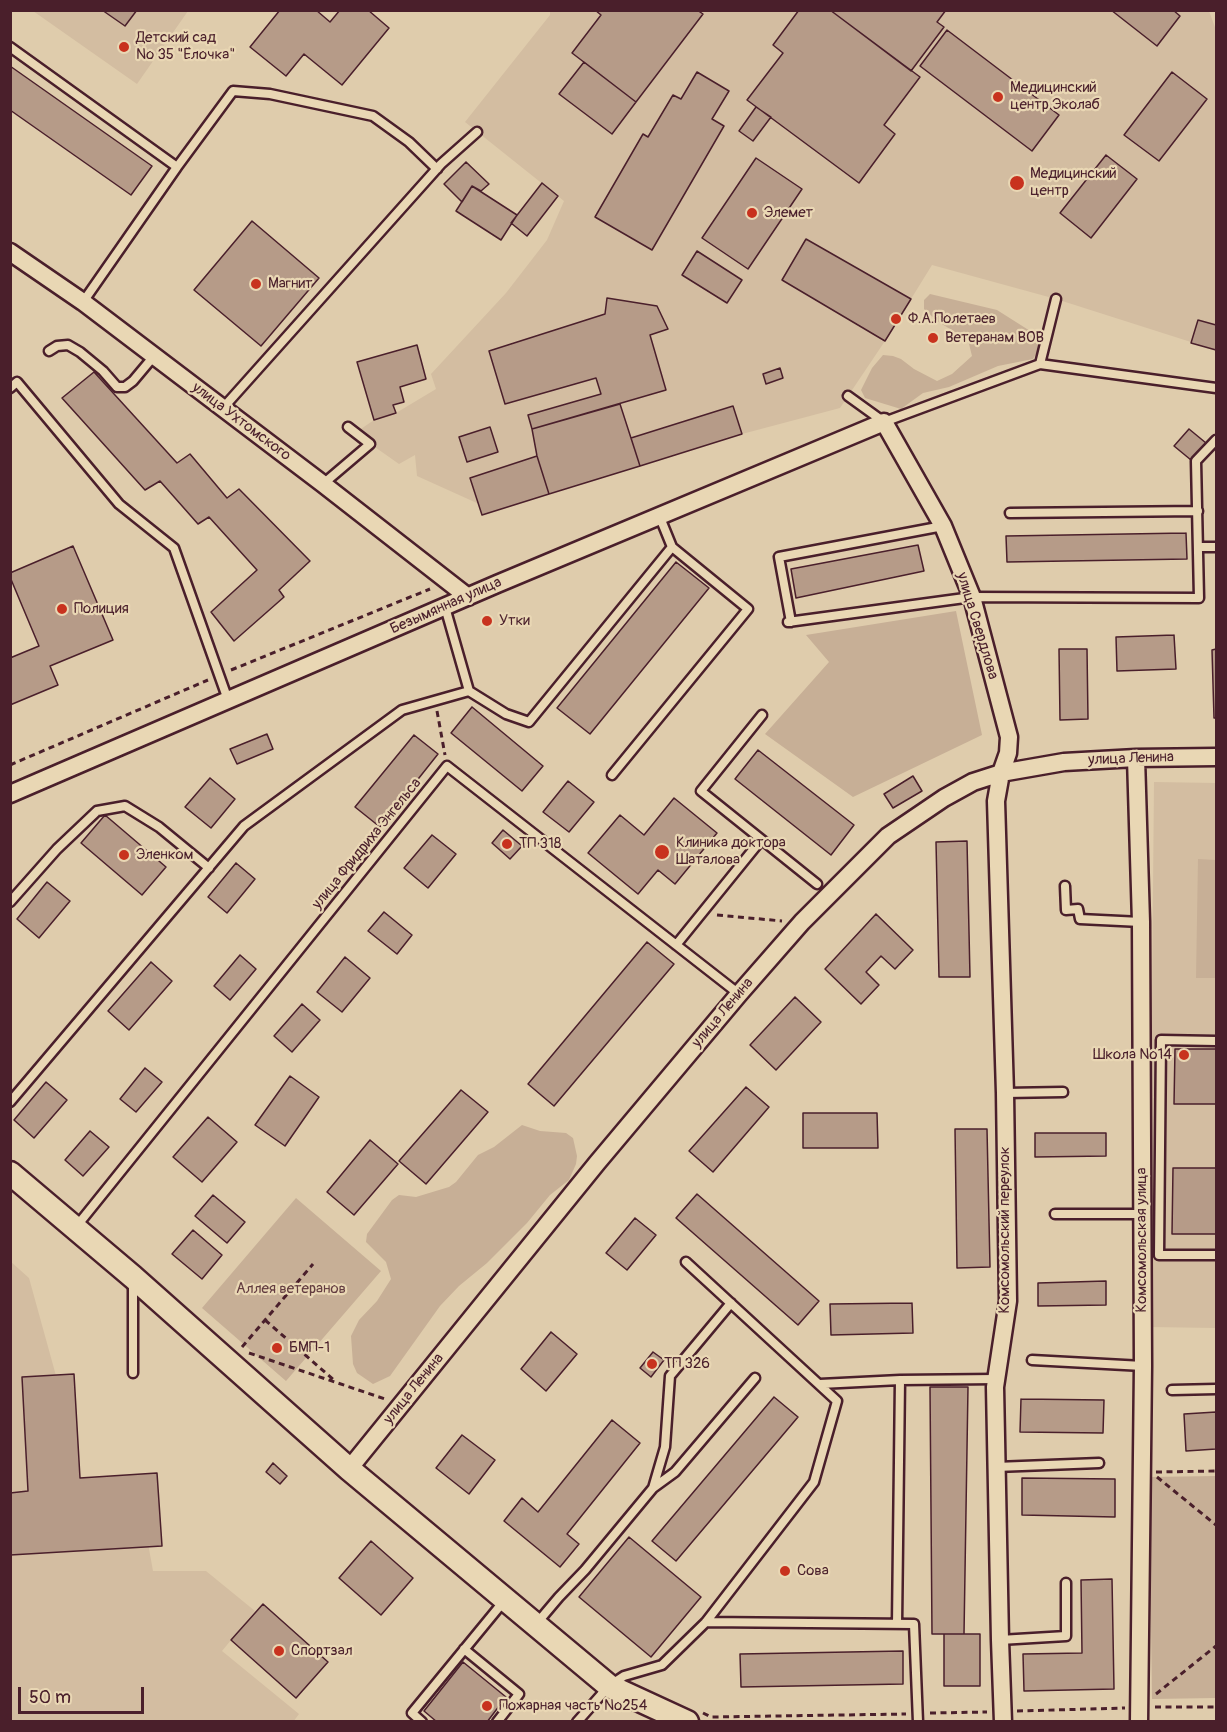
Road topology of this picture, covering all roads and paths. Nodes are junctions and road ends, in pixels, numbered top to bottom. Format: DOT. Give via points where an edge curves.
graph roads {
  1 [pos="10,47"];
  2 [pos="477,132"];
  3 [pos="177,167"];
  4 [pos="437,169"];
  5 [pos="10,252"];
  6 [pos="1056,298"];
  7 [pos="83,302"];
  8 [pos="49,351"];
  9 [pos="154,356"];
  10 [pos="1040,364"];
  11 [pos="10,388"];
  12 [pos="1216,388"];
  13 [pos="848,396"];
  14 [pos="223,408"];
  15 [pos="884,422"];
  16 [pos="348,427"];
  17 [pos="1216,440"];
  18 [pos="323,484"];
  19 [pos="1198,511"];
  20 [pos="1010,513"];
  21 [pos="659,515"];
  22 [pos="943,526"];
  23 [pos="672,547"];
  24 [pos="1198,547"];
  25 [pos="1216,547"];
  26 [pos="468,597"];
  27 [pos="972,597"];
  28 [pos="445,607"];
  29 [pos="469,691"];
  30 [pos="228,700"];
  31 [pos="435,701"];
  32 [pos="762,715"];
  33 [pos="1216,757"];
  34 [pos="1136,758"];
  35 [pos="447,766"];
  36 [pos="1001,773"];
  37 [pos="612,775"];
  38 [pos="10,794"];
  39 [pos="761,840"];
  40 [pos="209,868"];
  41 [pos="817,884"];
  42 [pos="1065,886"];
  43 [pos="10,902"];
  44 [pos="702,914"];
  45 [pos="802,922"];
  46 [pos="1141,922"];
  47 [pos="676,945"];
  48 [pos="739,994"];
  49 [pos="1216,1041"];
  50 [pos="1063,1092"];
  51 [pos="1005,1094"];
  52 [pos="10,1102"];
  53 [pos="10,1173"];
  54 [pos="1055,1214"];
  55 [pos="1142,1214"];
  56 [pos="75,1227"];
  57 [pos="1216,1255"];
  58 [pos="686,1262"];
  59 [pos="313,1264"];
  60 [pos="133,1277"];
  61 [pos="731,1304"];
  62 [pos="265,1320"];
  63 [pos="1032,1360"];
  64 [pos="1143,1366"];
  65 [pos="133,1373"];
  66 [pos="755,1378"];
  67 [pos="996,1379"];
  68 [pos="900,1380"];
  69 [pos="336,1382"];
  70 [pos="820,1384"];
  71 [pos="1216,1389"];
  72 [pos="1172,1390"];
  73 [pos="401,1405"];
  74 [pos="1099,1462"];
  75 [pos="996,1467"];
  76 [pos="349,1469"];
  77 [pos="1216,1471"];
  78 [pos="653,1488"];
  79 [pos="1216,1524"];
  80 [pos="1066,1583"];
  81 [pos="505,1600"];
  82 [pos="706,1622"];
  83 [pos="897,1624"];
  84 [pos="535,1625"];
  85 [pos="1000,1640"];
  86 [pos="1216,1646"];
  87 [pos="464,1649"];
  88 [pos="609,1686"];
  89 [pos="1216,1707"];
  90 [pos="1139,1715"];
  91 [pos="694,1717"];
  92 [pos="1003,1717"];
  93 [pos="917,1718"];
  94 [pos="422,1722"];
  95 [pos="497,1722"];
  96 [pos="577,1722"];
  1 -- 3 [label="lane"];
  2 -- 4 [label="lane"];
  3 -- 4 [label="lane" via="233,91 270,94 373,116 410,142"];
  3 -- 7 [label="lane"];
  4 -- 14 [label="lane"];
  5 -- 7 [label="street, улица Ухтомского"];
  6 -- 10 [label="lane"];
  7 -- 9 [label="street, улица Ухтомского"];
  8 -- 9 [label="lane" via="68,345 103,371 117,387 133,381"];
  9 -- 14 [label="street, улица Ухтомского"];
  10 -- 12 [label="lane"];
  10 -- 15 [label="lane"];
  11 -- 30 [label="lane" via="17,382 119,504 174,548"];
  13 -- 15 [label="lane"];
  14 -- 18 [label="street, улица Ухтомского"];
  15 -- 21 [label="street, Безымянная улица"];
  15 -- 22 [label="street, улица Свердлова"];
  16 -- 18 [label="lane" via="370,444"];
  17 -- 19 [label="lane" via="1196,461"];
  18 -- 26 [label="street, улица Ухтомского"];
  19 -- 20 [label="lane"];
  19 -- 24 [label="lane"];
  21 -- 23 [label="lane"];
  21 -- 26 [label="street, Безымянная улица"];
  22 -- 27 [label="street, улица Свердлова"];
  22 -- 27 [label="lane" via="779,557 789,622"];
  23 -- 29 [label="lane" via="529,722 506,714"];
  23 -- 37 [label="lane" via="748,609"];
  24 -- 25 [label="lane"];
  24 -- 27 [label="lane" via="1199,598"];
  26 -- 28 [label="street, Безымянная улица"];
  27 -- 36 [label="street, улица Свердлова" via="1009,737"];
  28 -- 29 [label="lane"];
  28 -- 30 [label="street, Безымянная улица"];
  29 -- 31 [label="lane"];
  30 -- 38 [label="street, Безымянная улица"];
  31 -- 35 [label="path"];
  31 -- 40 [label="lane" via="402,710 244,826"];
  32 -- 39 [label="lane" via="701,791"];
  33 -- 34 [label="street, улица Ленина"];
  34 -- 36 [label="street, улица Ленина" via="1064,762"];
  34 -- 46 [label="street, Комсомольская улица"];
  35 -- 47 [label="lane"];
  35 -- 56 [label="lane, улица Фридриха Энгельса"];
  36 -- 45 [label="street, улица Ленина" via="972,782 888,836"];
  36 -- 51 [label="street, Комсомольский переулок" via="996,801"];
  39 -- 41 [label="lane"];
  39 -- 44 [label="lane"];
  40 -- 43 [label="lane" via="159,827 125,806 97,811"];
  40 -- 52 [label="lane"];
  42 -- 46 [label="lane" via="1066,910 1078,909 1080,919"];
  44 -- 45 [label="path"];
  44 -- 47 [label="lane"];
  45 -- 48 [label="street, улица Ленина"];
  46 -- 55 [label="street, Комсомольская улица"];
  47 -- 48 [label="lane"];
  48 -- 73 [label="street, улица Ленина"];
  49 -- 57 [label="lane" via="1161,1040 1159,1255"];
  50 -- 51 [label="lane"];
  51 -- 67 [label="street, Комсомольский переулок" via="1008,1301"];
  53 -- 56 [label="street"];
  54 -- 55 [label="lane"];
  55 -- 64 [label="street, Комсомольская улица"];
  56 -- 60 [label="street"];
  58 -- 61 [label="lane"];
  59 -- 62 [label="path"];
  60 -- 65 [label="lane"];
  60 -- 76 [label="street"];
  61 -- 70 [label="lane"];
  61 -- 78 [label="lane" via="670,1376 665,1447"];
  62 -- 69 [label="path"];
  62 -- 69 [label="path" via="239,1349"];
  63 -- 64 [label="lane"];
  64 -- 90 [label="street, Комсомольская улица"];
  66 -- 78 [label="lane" via="675,1472"];
  67 -- 68 [label="lane"];
  67 -- 75 [label="street, Комсомольский переулок"];
  68 -- 70 [label="lane"];
  68 -- 83 [label="lane"];
  69 -- 73 [label="path"];
  70 -- 82 [label="lane" via="837,1401 814,1482"];
  71 -- 72 [label="lane"];
  73 -- 76 [label="street, улица Ленина"];
  74 -- 75 [label="lane"];
  75 -- 85 [label="street, Комсомольский переулок"];
  76 -- 81 [label="street"];
  77 -- 79 [label="path" via="1152,1473"];
  78 -- 84 [label="lane"];
  80 -- 85 [label="lane" via="1066,1636"];
  81 -- 84 [label="street"];
  81 -- 87 [label="lane"];
  82 -- 83 [label="lane"];
  82 -- 88 [label="lane" via="662,1665 624,1676"];
  83 -- 93 [label="lane" via="914,1624"];
  84 -- 88 [label="street"];
  85 -- 92 [label="street, Комсомольский переулок"];
  86 -- 90 [label="path"];
  87 -- 94 [label="lane" via="412,1713"];
  87 -- 95 [label="lane" via="519,1694"];
  88 -- 91 [label="street"];
  88 -- 96 [label="lane"];
  89 -- 90 [label="path"];
  90 -- 92 [label="path"];
  91 -- 93 [label="path"];
  92 -- 93 [label="path"];
}
